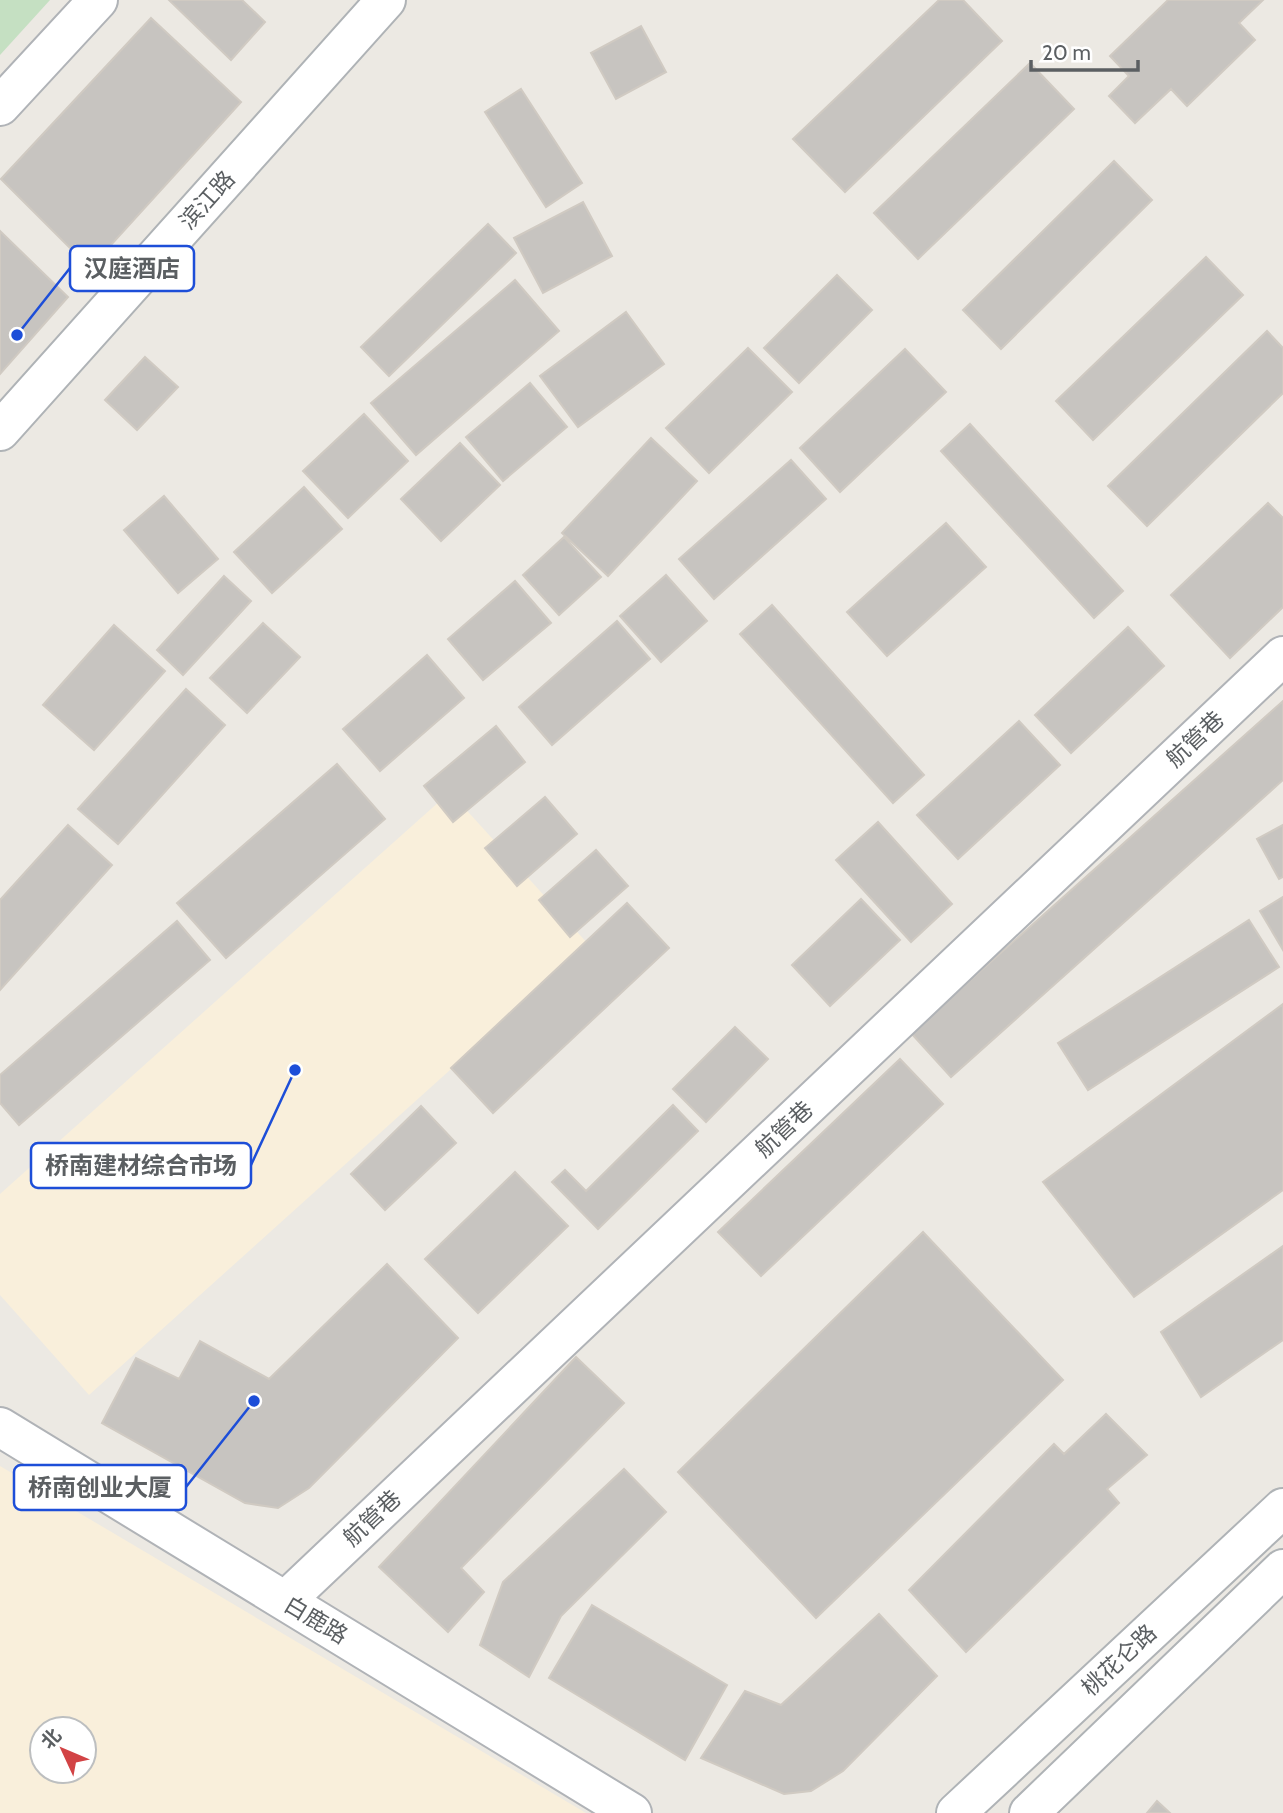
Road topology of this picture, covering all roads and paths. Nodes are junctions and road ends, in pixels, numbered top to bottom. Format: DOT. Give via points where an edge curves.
graph roads {
  1 [pos="98,0"];
  2 [pos="386,0"];
  3 [pos="0,106"];
  4 [pos="0,431"];
  5 [pos="1283,656"];
  6 [pos="0,1427"];
  7 [pos="1283,1508"];
  8 [pos="1283,1569"];
  9 [pos="285,1601"];
  10 [pos="632,1813"];
  11 [pos="956,1813"];
  12 [pos="1029,1813"];
  1 -- 3 [label="street"];
  2 -- 4 [label="street, 滨江路"];
  5 -- 9 [label="street, 航管巷"];
  6 -- 9 [label="street, 白鹿路"];
  7 -- 11 [label="street, 桃花仑路"];
  8 -- 12 [label="street, 桃花仑路"];
  9 -- 10 [label="street, 白鹿路"];
}
